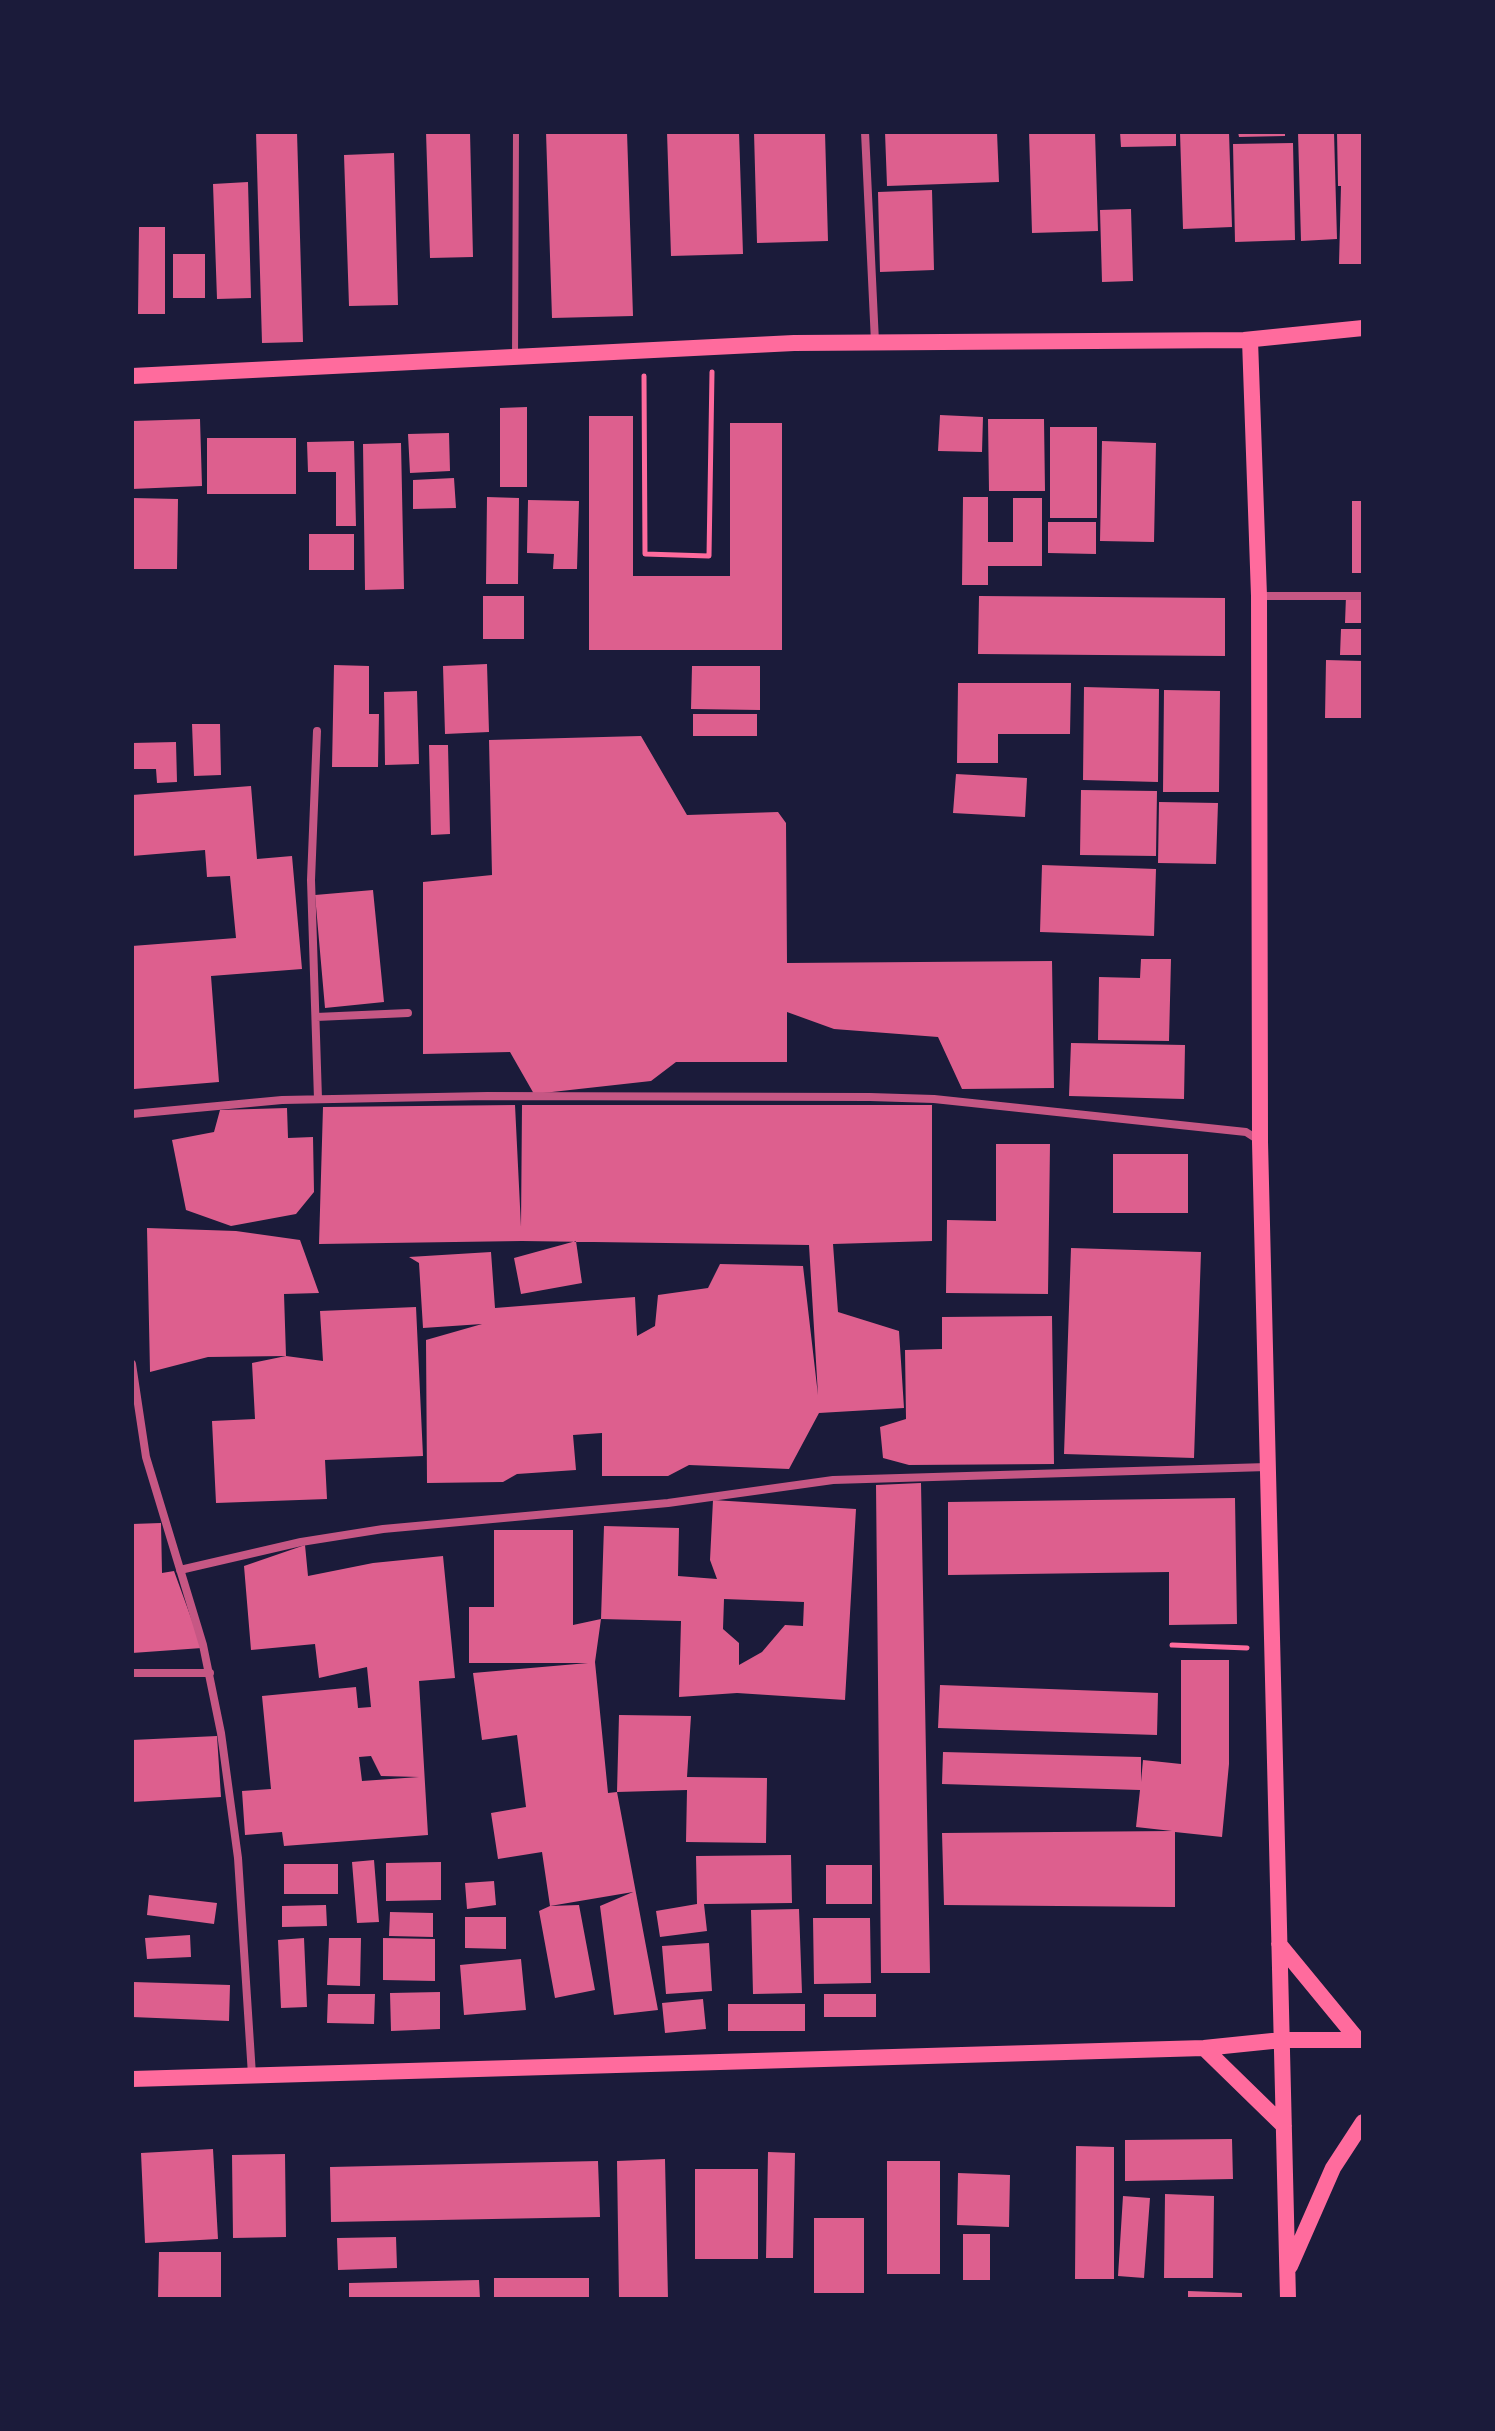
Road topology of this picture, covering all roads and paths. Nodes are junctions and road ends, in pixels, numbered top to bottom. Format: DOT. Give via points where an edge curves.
graph roads {
  1 [pos="516,132"];
  2 [pos="865,132"];
  3 [pos="1363,328"];
  4 [pos="1250,340"];
  5 [pos="875,343"];
  6 [pos="712,347"];
  7 [pos="643,351"];
  8 [pos="515,357"];
  9 [pos="132,376"];
  10 [pos="1259,596"];
  11 [pos="1363,596"];
  12 [pos="317,731"];
  13 [pos="408,1013"];
  14 [pos="316,1017"];
  15 [pos="318,1099"];
  16 [pos="132,1114"];
  17 [pos="1260,1142"];
  18 [pos="132,1364"];
  19 [pos="1268,1467"];
  20 [pos="180,1570"];
  21 [pos="1172,1645"];
  22 [pos="1272,1649"];
  23 [pos="132,1673"];
  24 [pos="210,1673"];
  25 [pos="1279,1944"];
  26 [pos="1282,2040"];
  27 [pos="1361,2040"];
  28 [pos="1204,2048"];
  29 [pos="252,2075"];
  30 [pos="132,2079"];
  31 [pos="1363,2122"];
  32 [pos="1284,2126"];
  33 [pos="1287,2272"];
  34 [pos="1288,2299"];
  1 -- 8 [label="lane"];
  2 -- 5 [label="street"];
  3 -- 4 [label="main road"];
  4 -- 5 [label="main road"];
  4 -- 10 [label="main road"];
  5 -- 6 [label="main road"];
  6 -- 7 [label="main road"];
  6 -- 7 [label="path" via="709,556 645,554"];
  7 -- 8 [label="main road"];
  8 -- 9 [label="main road"];
  10 -- 11 [label="street"];
  10 -- 17 [label="main road"];
  12 -- 14 [label="street" via="311,829"];
  13 -- 14 [label="street"];
  14 -- 15 [label="street"];
  15 -- 16 [label="street"];
  15 -- 17 [label="street" via="934,1099 1246,1132"];
  17 -- 19 [label="main road"];
  18 -- 20 [label="street" via="146,1457"];
  19 -- 20 [label="street" via="833,1480 654,1504 383,1529"];
  19 -- 22 [label="main road"];
  20 -- 24 [label="street"];
  21 -- 22 [label="path"];
  22 -- 25 [label="main road"];
  23 -- 24 [label="street"];
  24 -- 29 [label="street" via="238,1858"];
  25 -- 26 [label="main road"];
  25 -- 27 [label="main road"];
  26 -- 27 [label="main road"];
  26 -- 28 [label="main road"];
  26 -- 32 [label="main road"];
  28 -- 29 [label="main road"];
  28 -- 32 [label="main road"];
  29 -- 30 [label="main road"];
  31 -- 33 [label="main road" via="1333,2168"];
  32 -- 33 [label="main road"];
  33 -- 34 [label="main road"];
}
